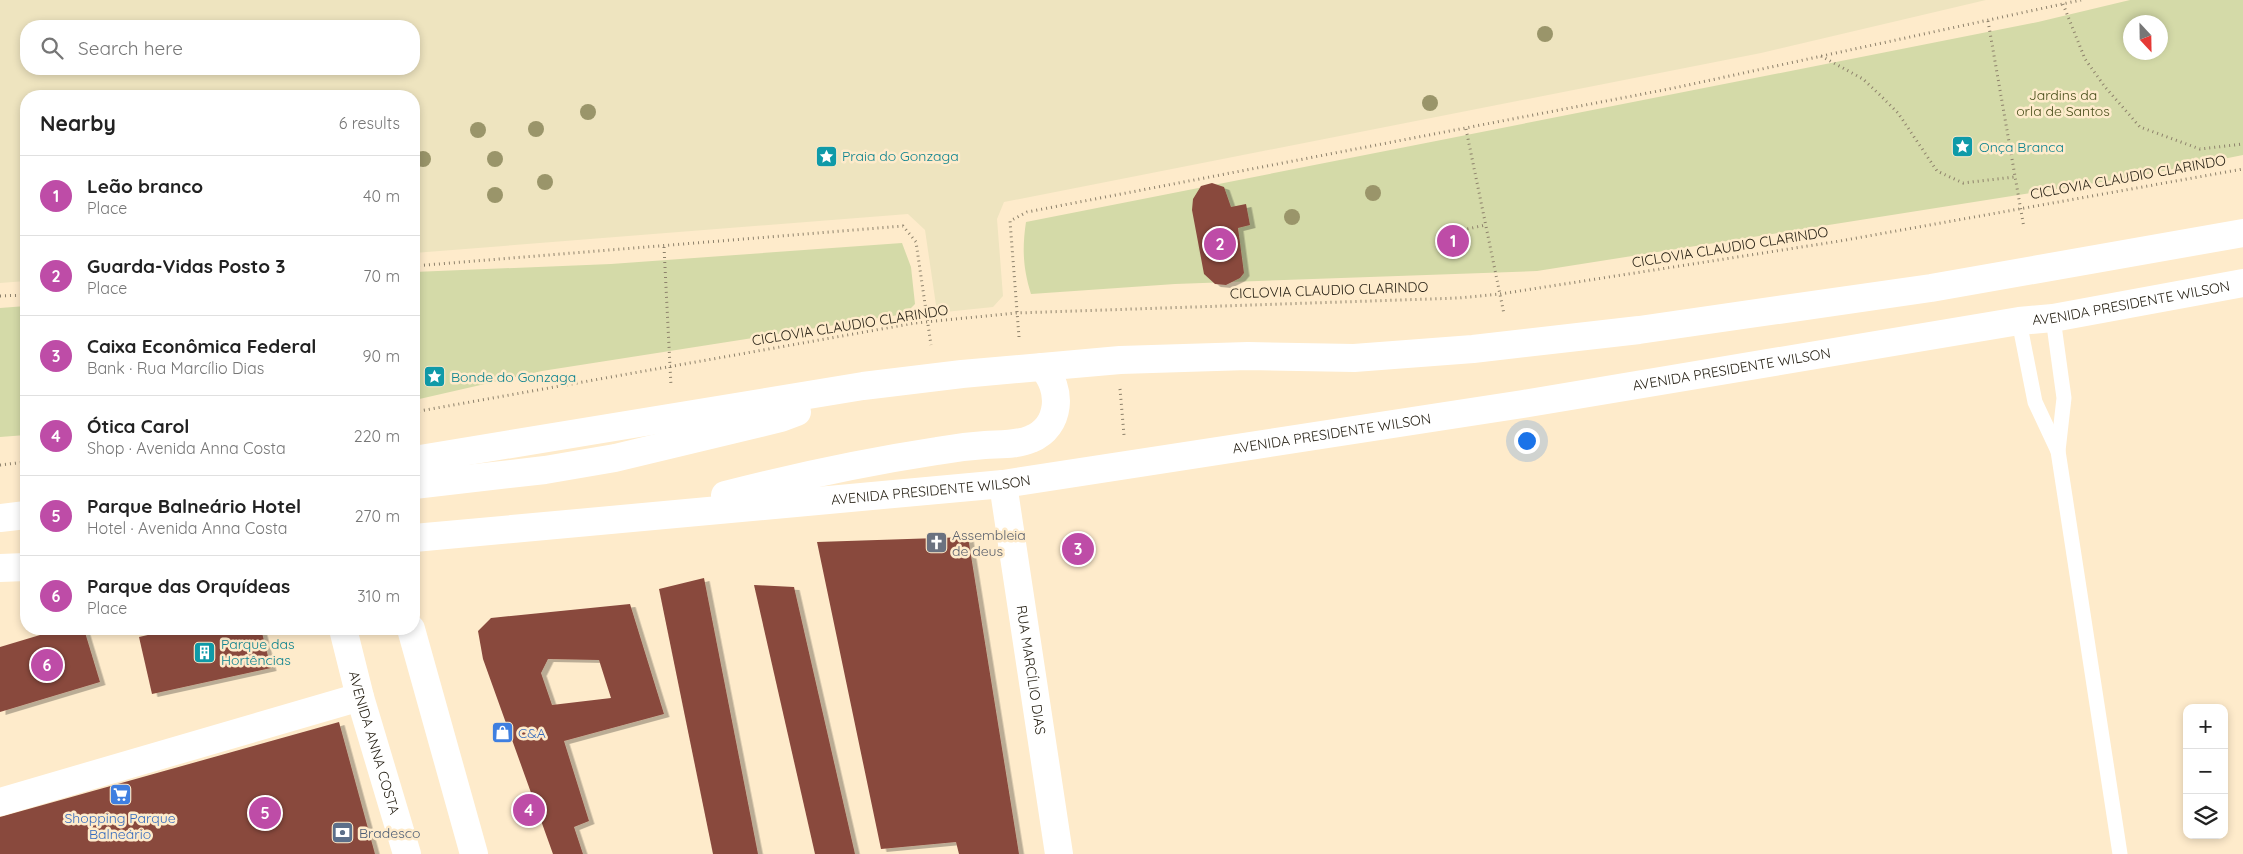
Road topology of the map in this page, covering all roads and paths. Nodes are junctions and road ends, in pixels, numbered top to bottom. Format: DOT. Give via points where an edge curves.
graph roads {
  1 [pos="2081,0"];
  2 [pos="2063,4"];
  3 [pos="1988,21"];
  4 [pos="1821,56"];
  5 [pos="1466,128"];
  6 [pos="2243,144"];
  7 [pos="2243,168"];
  8 [pos="2014,177"];
  9 [pos="2019,208"];
  10 [pos="1486,225"];
  11 [pos="2024,228"];
  12 [pos="2243,233"];
  13 [pos="1438,235"];
  14 [pos="664,247"];
  15 [pos="420,266"];
  16 [pos="2243,283"];
  17 [pos="20,294"];
  18 [pos="1500,294"];
  19 [pos="0,296"];
  20 [pos="1016,313"];
  21 [pos="1504,316"];
  22 [pos="2053,318"];
  23 [pos="2019,321"];
  24 [pos="928,322"];
  25 [pos="1019,337"];
  26 [pos="931,345"];
  27 [pos="1120,360"];
  28 [pos="668,367"];
  29 [pos="1042,367"];
  30 [pos="863,386"];
  31 [pos="671,388"];
  32 [pos="420,411"];
  33 [pos="2058,451"];
  34 [pos="420,459"];
  35 [pos="20,463"];
  36 [pos="0,465"];
  37 [pos="1127,466"];
  38 [pos="1003,484"];
  39 [pos="420,485"];
  40 [pos="20,516"];
  41 [pos="638,517"];
  42 [pos="0,518"];
  43 [pos="443,535"];
  44 [pos="420,537"];
  45 [pos="420,548"];
  46 [pos="20,567"];
  47 [pos="0,568"];
  48 [pos="345,635"];
  49 [pos="413,635"];
  50 [pos="360,697"];
  51 [pos="0,802"];
  52 [pos="407,854"];
  53 [pos="474,854"];
  54 [pos="1059,854"];
  55 [pos="2120,854"];
  1 -- 2 [label="path"];
  2 -- 3 [label="path"];
  2 -- 6 [label="path" via="2085,59 2140,127 2200,149"];
  3 -- 4 [label="path"];
  3 -- 8 [label="path"];
  4 -- 5 [label="path"];
  4 -- 8 [label="path" via="1863,79 1880,95 1898,113 1937,171 1963,183"];
  5 -- 10 [label="path"];
  5 -- 20 [label="path" via="1027,212 1010,221"];
  7 -- 9 [label="path, CICLOVIA CLAUDIO CLARINDO"];
  8 -- 9 [label="path"];
  9 -- 11 [label="path"];
  9 -- 18 [label="path, CICLOVIA CLAUDIO CLARINDO" via="1840,241"];
  10 -- 13 [label="path"];
  10 -- 18 [label="path"];
  12 -- 27 [label="main road" via="1931,288 1639,330 1473,349 1354,358 1248,356"];
  14 -- 15 [label="path"];
  14 -- 24 [label="path" via="903,226 916,242"];
  14 -- 28 [label="path"];
  16 -- 22 [label="main road, AVENIDA PRESIDENTE WILSON"];
  17 -- 19 [label="path"];
  18 -- 20 [label="path, CICLOVIA CLAUDIO CLARINDO"];
  18 -- 21 [label="path"];
  20 -- 24 [label="path, CICLOVIA CLAUDIO CLARINDO"];
  20 -- 25 [label="path"];
  22 -- 23 [label="main road, AVENIDA PRESIDENTE WILSON"];
  22 -- 33 [label="lane" via="2064,398"];
  23 -- 33 [label="lane" via="2035,402"];
  23 -- 37 [label="main road, AVENIDA PRESIDENTE WILSON"];
  24 -- 26 [label="path"];
  24 -- 28 [label="path, CICLOVIA CLAUDIO CLARINDO"];
  27 -- 29 [label="main road"];
  27 -- 37 [label="path"];
  28 -- 31 [label="path"];
  28 -- 32 [label="path, CICLOVIA CLAUDIO CLARINDO"];
  29 -- 30 [label="main road"];
  29 -- 41 [label="main road" via="1055,390 1056,409 1046,428 1031,439 877,460"];
  30 -- 34 [label="main road"];
  30 -- 39 [label="main road" via="781,418 616,458"];
  33 -- 55 [label="lane"];
  35 -- 36 [label="path"];
  37 -- 38 [label="main road, AVENIDA PRESIDENTE WILSON"];
  38 -- 41 [label="main road, AVENIDA PRESIDENTE WILSON"];
  38 -- 54 [label="main road, RUA MARCÍLIO DIAS"];
  40 -- 42 [label="main road"];
  41 -- 43 [label="main road, AVENIDA PRESIDENTE WILSON"];
  43 -- 44 [label="main road, AVENIDA PRESIDENTE WILSON"];
  43 -- 45 [label="main road"];
  46 -- 47 [label="main road"];
  48 -- 50 [label="main road, AVENIDA ANNA COSTA"];
  49 -- 53 [label="main road"];
  50 -- 51 [label="main road"];
  50 -- 52 [label="main road, AVENIDA ANNA COSTA"];
}
